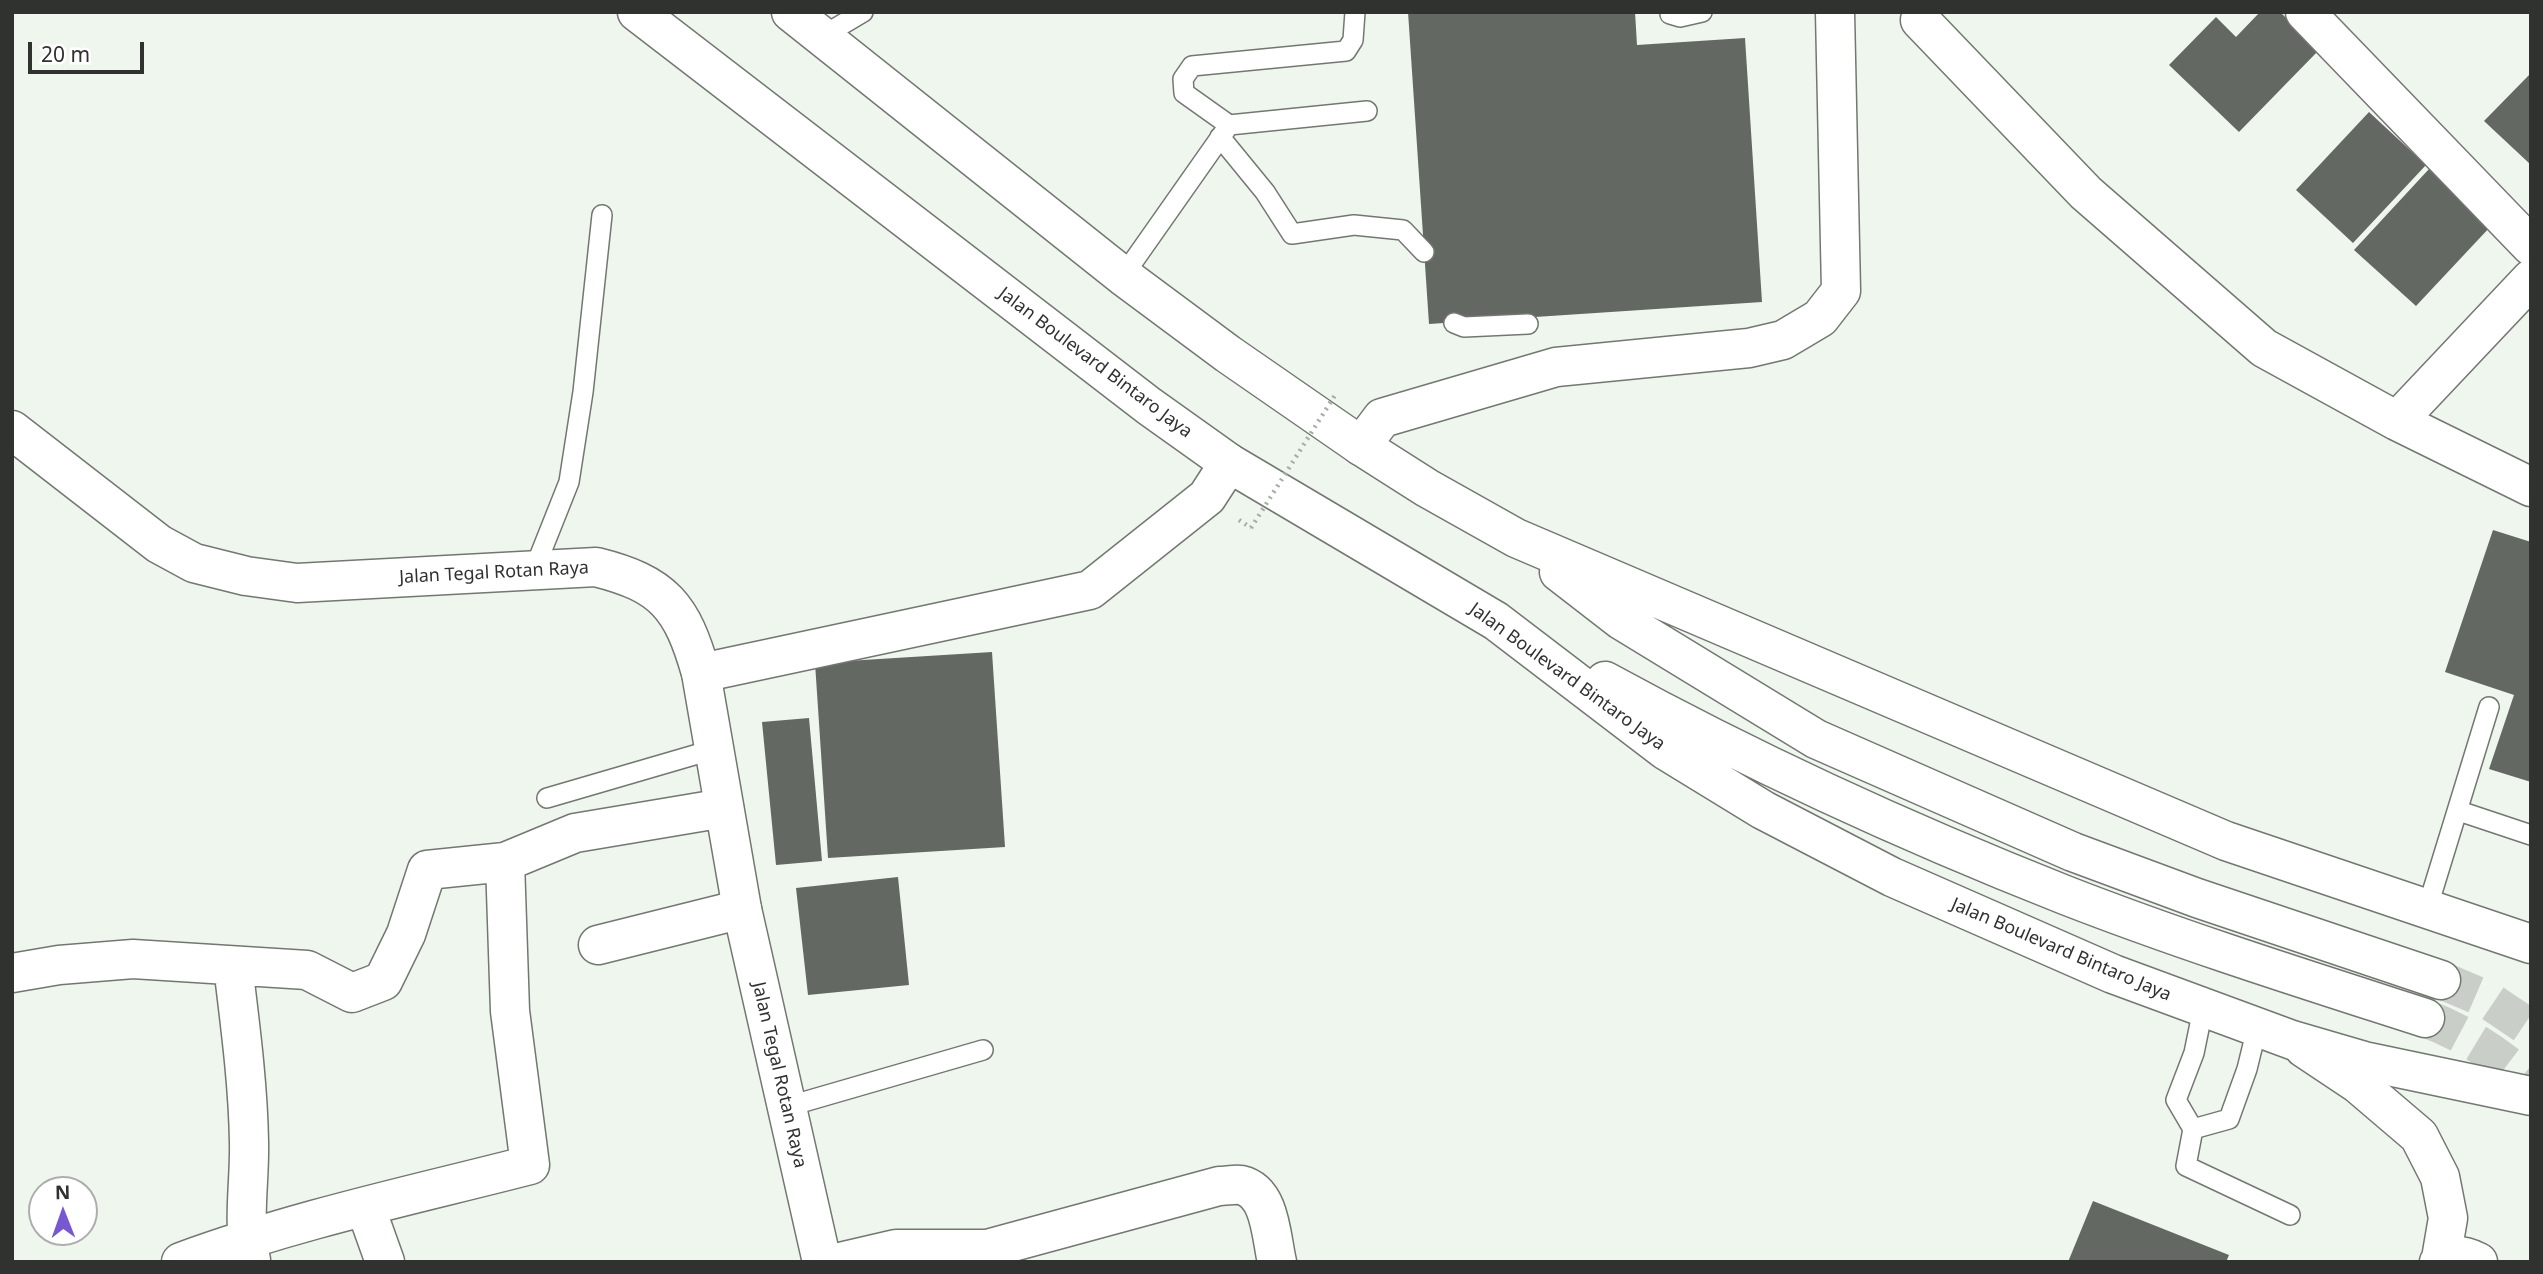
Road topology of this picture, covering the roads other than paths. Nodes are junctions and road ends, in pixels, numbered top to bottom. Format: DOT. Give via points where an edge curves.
graph roads {
  1 [pos="638,12"];
  2 [pos="791,12"];
  3 [pos="863,12"];
  4 [pos="1355,12"];
  5 [pos="1670,12"];
  6 [pos="1702,12"];
  7 [pos="1835,12"];
  8 [pos="2305,12"];
  9 [pos="1920,20"];
  10 [pos="821,37"];
  11 [pos="1367,111"];
  12 [pos="1225,131"];
  13 [pos="602,215"];
  14 [pos="2531,246"];
  15 [pos="1424,252"];
  16 [pos="1123,276"];
  17 [pos="2531,279"];
  18 [pos="1454,323"];
  19 [pos="1528,324"];
  20 [pos="2397,421"];
  21 [pos="12,430"];
  22 [pos="1361,446"];
  23 [pos="1229,463"];
  24 [pos="2531,487"];
  25 [pos="1516,538"];
  26 [pos="534,570"];
  27 [pos="1496,621"];
  28 [pos="701,673"];
  29 [pos="2489,707"];
  30 [pos="715,749"];
  31 [pos="547,798"];
  32 [pos="724,808"];
  33 [pos="2459,811"];
  34 [pos="2531,835"];
  35 [pos="505,862"];
  36 [pos="743,909"];
  37 [pos="2427,909"];
  38 [pos="2531,944"];
  39 [pos="598,945"];
  40 [pos="233,966"];
  41 [pos="12,973"];
  42 [pos="2441,980"];
  43 [pos="2203,1009"];
  44 [pos="2425,1018"];
  45 [pos="2274,1034"];
  46 [pos="983,1050"];
  47 [pos="2531,1096"];
  48 [pos="786,1107"];
  49 [pos="2193,1129"];
  50 [pos="368,1207"];
  51 [pos="2290,1215"];
  52 [pos="249,1250"];
  53 [pos="973,1255"];
  54 [pos="2453,1261"];
  55 [pos="181,1262"];
  56 [pos="385,1262"];
  57 [pos="822,1262"];
  58 [pos="840,1262"];
  59 [pos="1277,1262"];
  1 -- 23 [label="main road, Jalan Boulevard Bintaro Jaya"];
  2 -- 10 [label="main road"];
  3 -- 10 [label="lane"];
  4 -- 12 [label="lane" via="1353,40 1346,51 1192,66 1183,79 1184,93"];
  5 -- 6 [label="lane" via="1680,18"];
  7 -- 22 [label="main road" via="1841,291 1820,318 1783,340 1749,348 1556,367 1382,418"];
  8 -- 14 [label="main road"];
  9 -- 20 [label="main road" via="2086,193 2264,348"];
  10 -- 16 [label="main road"];
  11 -- 12 [label="lane"];
  12 -- 15 [label="lane" via="1292,234 1354,225 1403,230"];
  12 -- 16 [label="lane"];
  13 -- 26 [label="lane" via="569,482"];
  16 -- 22 [label="main road"];
  17 -- 20 [label="main road"];
  18 -- 19 [label="lane" via="1464,327"];
  20 -- 24 [label="main road"];
  21 -- 26 [label="main road, Jalan Tegal Rotan Raya" via="159,544 194,563 297,583"];
  22 -- 25 [label="main road"];
  23 -- 27 [label="main road, Jalan Boulevard Bintaro Jaya"];
  23 -- 28 [label="main road" via="1207,497 1090,590"];
  25 -- 37 [label="main road" via="2226,841"];
  25 -- 42 [label="main road" via="1621,620 1816,739 2073,852"];
  26 -- 28 [label="main road, Jalan Tegal Rotan Raya" via="596,567 648,585 666,598 685,628"];
  27 -- 43 [label="main road, Jalan Boulevard Bintaro Jaya" via="1665,750 1763,810 1892,877"];
  27 -- 44 [label="main road" via="1777,769 1963,853 2178,936"];
  28 -- 30 [label="main road, Jalan Tegal Rotan Raya"];
  29 -- 33 [label="lane"];
  30 -- 31 [label="lane"];
  30 -- 32 [label="main road, Jalan Tegal Rotan Raya"];
  32 -- 35 [label="main road" via="575,833"];
  32 -- 36 [label="main road, Jalan Tegal Rotan Raya"];
  33 -- 34 [label="lane"];
  33 -- 37 [label="lane"];
  35 -- 40 [label="main road" via="427,870 406,934 383,981 352,993 307,970"];
  35 -- 50 [label="main road" via="510,1011 530,1165"];
  36 -- 39 [label="main road"];
  36 -- 48 [label="main road, Jalan Tegal Rotan Raya"];
  37 -- 38 [label="main road"];
  40 -- 41 [label="main road" via="121,960"];
  40 -- 52 [label="main road" via="249,1142"];
  43 -- 45 [label="main road, Jalan Boulevard Bintaro Jaya"];
  43 -- 49 [label="lane" via="2194,1053 2176,1100"];
  45 -- 47 [label="main road, Jalan Boulevard Bintaro Jaya" via="2364,1061"];
  45 -- 49 [label="lane" via="2247,1069 2230,1119"];
  45 -- 54 [label="main road" via="2358,1084 2419,1136 2440,1177"];
  46 -- 48 [label="lane"];
  48 -- 57 [label="main road, Jalan Tegal Rotan Raya"];
  49 -- 51 [label="lane" via="2186,1166"];
  50 -- 52 [label="main road"];
  50 -- 56 [label="main road"];
  52 -- 55 [label="main road"];
  53 -- 58 [label="main road" via="896,1249"];
  53 -- 59 [label="main road" via="1219,1186 1240,1185 1256,1191 1264,1202"];
}
